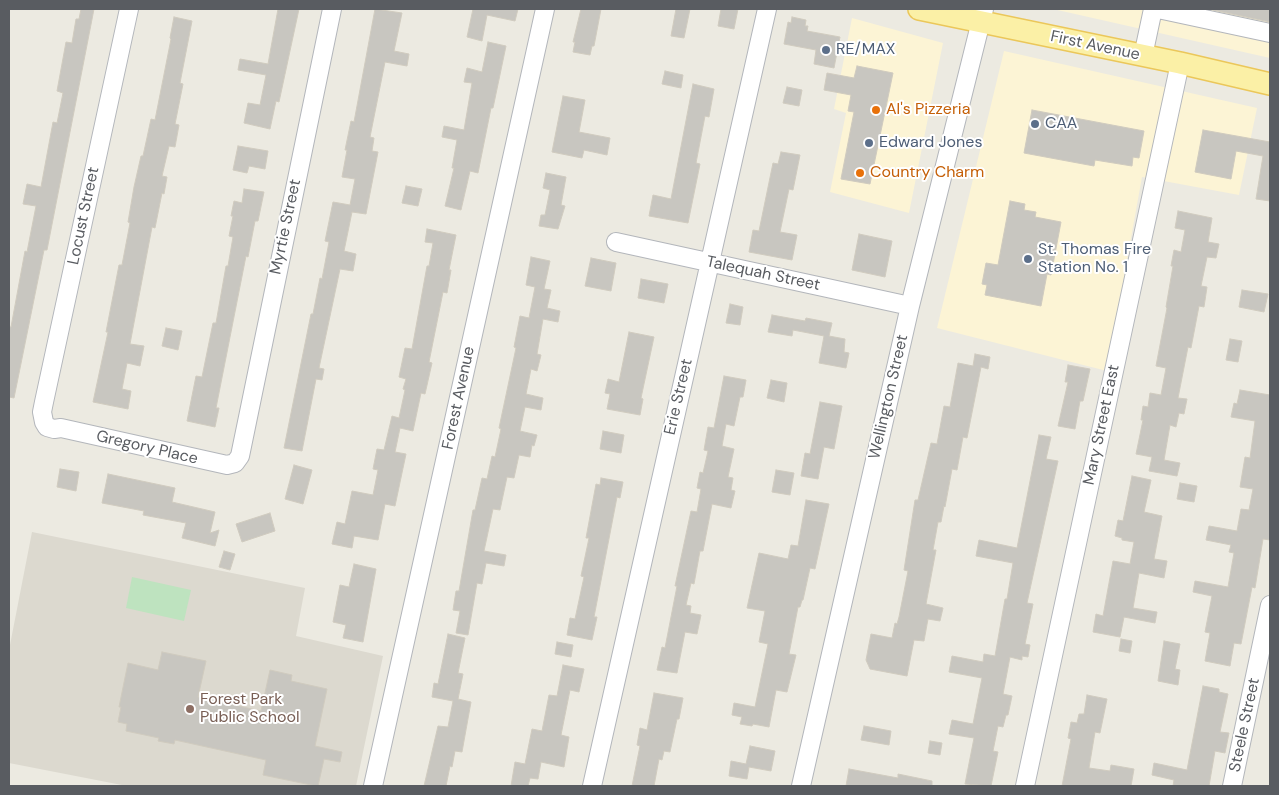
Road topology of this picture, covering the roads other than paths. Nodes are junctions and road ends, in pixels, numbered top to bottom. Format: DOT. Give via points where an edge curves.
graph roads {
  1 [pos="129,9"];
  2 [pos="332,9"];
  3 [pos="545,9"];
  4 [pos="767,9"];
  5 [pos="919,9"];
  6 [pos="1153,9"];
  7 [pos="1158,9"];
  8 [pos="983,15"];
  9 [pos="1270,33"];
  10 [pos="1143,56"];
  11 [pos="1180,63"];
  12 [pos="1270,84"];
  13 [pos="616,242"];
  14 [pos="710,262"];
  15 [pos="910,306"];
  16 [pos="44,422"];
  17 [pos="241,446"];
  18 [pos="1270,605"];
  19 [pos="373,786"];
  20 [pos="592,786"];
  21 [pos="802,786"];
  22 [pos="1025,786"];
  23 [pos="1232,786"];
  1 -- 16 [label="street, Locust Street" via="44,402"];
  2 -- 17 [label="street, Myrtie Street"];
  3 -- 19 [label="street, Forest Avenue"];
  4 -- 14 [label="street, Erie Street"];
  5 -- 8 [label="main road, First Avenue"];
  6 -- 10 [label="street"];
  7 -- 9 [label="street"];
  8 -- 10 [label="main road, First Avenue"];
  8 -- 15 [label="street, Wellington Street"];
  10 -- 11 [label="main road, First Avenue"];
  11 -- 12 [label="main road, First Avenue"];
  11 -- 22 [label="street, Mary Street East"];
  13 -- 14 [label="street, Talequah Street"];
  14 -- 15 [label="street, Talequah Street"];
  14 -- 20 [label="street, Erie Street"];
  15 -- 21 [label="street, Wellington Street"];
  16 -- 17 [label="street, Gregory Place" via="54,429 227,465 235,463"];
  18 -- 23 [label="street, Steele Street"];
}
